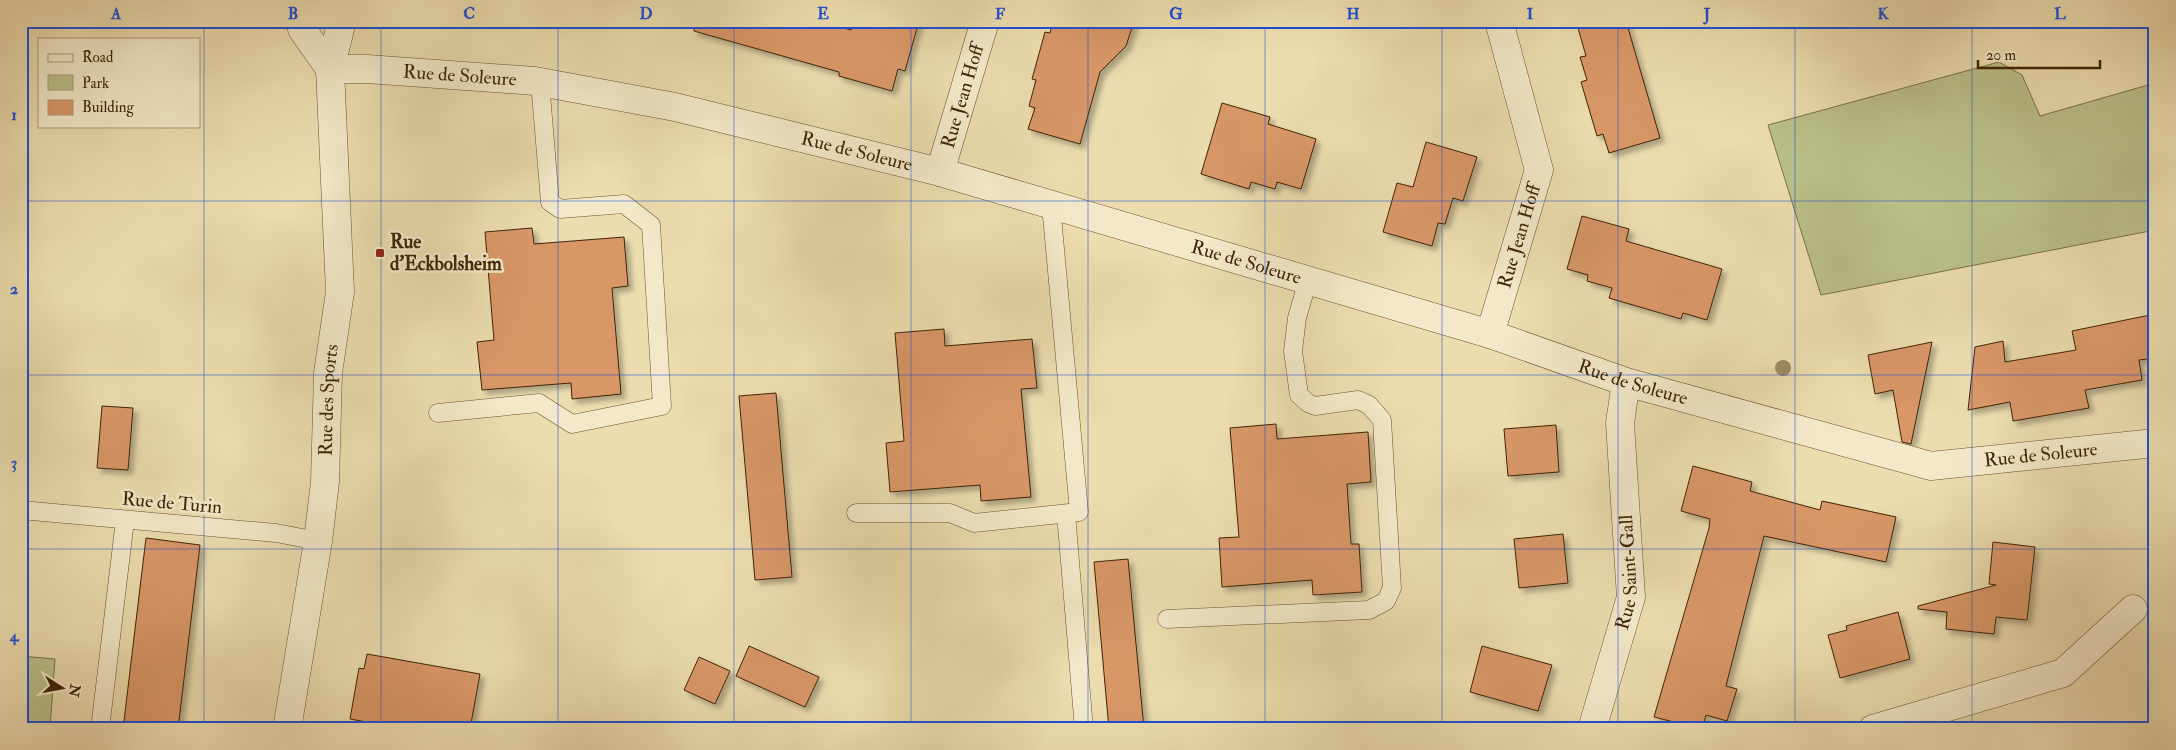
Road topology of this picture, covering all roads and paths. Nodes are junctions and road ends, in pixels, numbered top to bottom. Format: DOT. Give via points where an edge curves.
graph roads {
  1 [pos="301,21"];
  2 [pos="342,21"];
  3 [pos="985,21"];
  4 [pos="1499,21"];
  5 [pos="330,69"];
  6 [pos="540,82"];
  7 [pos="940,172"];
  8 [pos="1051,205"];
  9 [pos="1308,280"];
  10 [pos="1490,334"];
  11 [pos="1626,382"];
  12 [pos="438,413"];
  13 [pos="2155,443"];
  14 [pos="21,510"];
  15 [pos="856,513"];
  16 [pos="1066,514"];
  17 [pos="126,520"];
  18 [pos="318,541"];
  19 [pos="2133,608"];
  20 [pos="1167,619"];
  21 [pos="100,729"];
  22 [pos="287,729"];
  23 [pos="1084,729"];
  24 [pos="1592,729"];
  25 [pos="1873,729"];
  1 -- 5 [label="street" via="302,29"];
  2 -- 5 [label="street, Rue des Sports"];
  3 -- 7 [label="street, Rue Jean Hoff"];
  4 -- 10 [label="street, Rue Jean Hoff" via="1539,170"];
  5 -- 6 [label="street, Rue de Soleure"];
  5 -- 18 [label="street, Rue des Sports" via="340,292 328,373 325,482"];
  6 -- 7 [label="street, Rue de Soleure" via="675,107"];
  6 -- 12 [label="lane" via="550,202 560,209 624,204 651,225 662,406 572,424 539,403"];
  7 -- 8 [label="street, Rue de Soleure"];
  8 -- 9 [label="street, Rue de Soleure"];
  8 -- 16 [label="lane" via="1079,512"];
  9 -- 10 [label="street, Rue de Soleure"];
  9 -- 20 [label="lane" via="1297,318 1293,350 1299,396 1315,406 1358,400 1369,405 1382,420 1392,588 1386,601 1369,610"];
  10 -- 11 [label="street, Rue de Soleure"];
  11 -- 13 [label="street, Rue de Soleure" via="1930,466"];
  11 -- 24 [label="street, Rue Saint-Gall" via="1620,423 1631,597"];
  14 -- 17 [label="lane, Rue de Turin"];
  15 -- 16 [label="lane" via="950,513 974,524"];
  16 -- 23 [label="lane"];
  17 -- 18 [label="lane, Rue de Turin" via="276,533"];
  17 -- 21 [label="lane"];
  18 -- 22 [label="street, Rue des Sports"];
  19 -- 25 [label="street" via="2063,673"];
}
